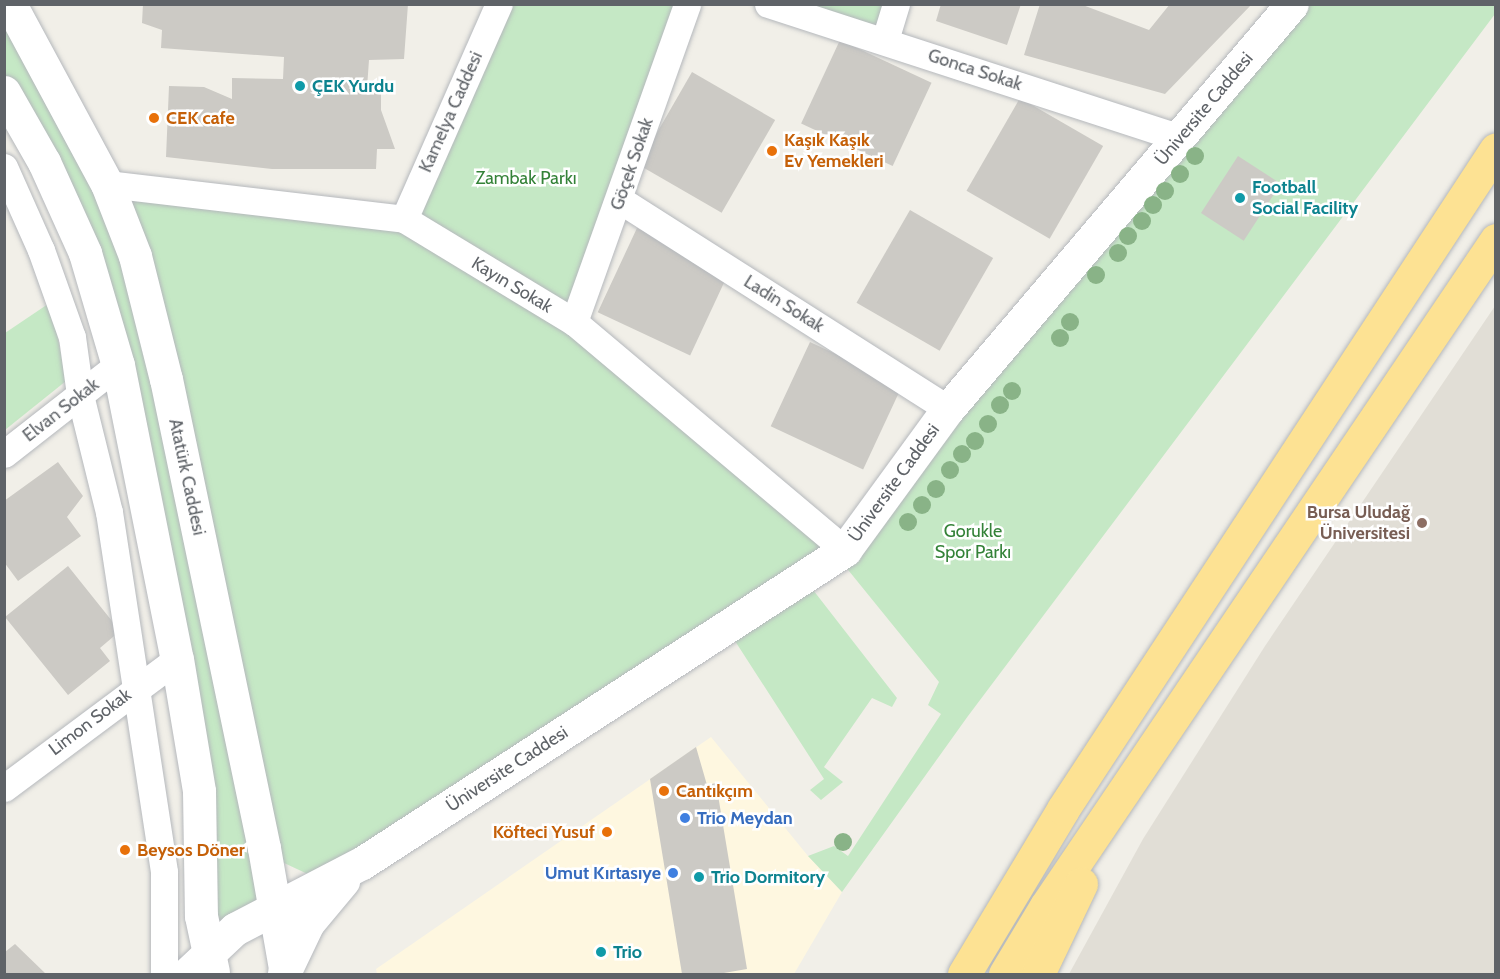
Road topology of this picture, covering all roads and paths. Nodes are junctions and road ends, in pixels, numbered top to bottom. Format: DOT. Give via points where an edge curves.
graph roads {
  1 [pos="10,4"];
  2 [pos="499,4"];
  3 [pos="687,4"];
  4 [pos="768,4"];
  5 [pos="896,4"];
  6 [pos="1292,4"];
  7 [pos="885,40"];
  8 [pos="4,92"];
  9 [pos="1181,138"];
  10 [pos="1496,149"];
  11 [pos="4,167"];
  12 [pos="107,184"];
  13 [pos="620,200"];
  14 [pos="404,219"];
  15 [pos="1496,240"];
  16 [pos="574,322"];
  17 [pos="118,365"];
  18 [pos="80,395"];
  19 [pos="948,408"];
  20 [pos="4,454"];
  21 [pos="845,550"];
  22 [pos="177,659"];
  23 [pos="135,688"];
  24 [pos="4,788"];
  25 [pos="1126,788"];
  26 [pos="1063,809"];
  27 [pos="362,863"];
  28 [pos="276,906"];
  29 [pos="203,968"];
  30 [pos="285,973"];
  31 [pos="164,975"];
  32 [pos="939,975"];
  33 [pos="964,975"];
  34 [pos="1005,975"];
  35 [pos="1038,975"];
  1 -- 12 [label="main road, Atatürk Caddesi"];
  2 -- 14 [label="street, Kamelya Caddesi"];
  3 -- 13 [label="street, Göçek Sokak"];
  4 -- 7 [label="street, Gonca Sokak"];
  5 -- 7 [label="street"];
  6 -- 9 [label="main road, Üniversite Caddesi"];
  7 -- 9 [label="street, Gonca Sokak"];
  8 -- 17 [label="main road" via="44,162 85,253"];
  9 -- 19 [label="main road, Üniversite Caddesi"];
  10 -- 26 [label="highway"];
  11 -- 18 [label="street" via="41,250 72,338"];
  12 -- 14 [label="street, Kayın Sokak"];
  12 -- 28 [label="main road, Atatürk Caddesi" via="135,256 166,379"];
  13 -- 16 [label="street, Göçek Sokak"];
  13 -- 19 [label="street, Ladin Sokak"];
  14 -- 16 [label="street, Kayın Sokak"];
  15 -- 25 [label="highway"];
  16 -- 21 [label="street, Kayın Sokak"];
  17 -- 18 [label="street, Elvan Sokak"];
  17 -- 22 [label="main road"];
  18 -- 20 [label="street, Elvan Sokak"];
  18 -- 23 [label="street" via="109,512"];
  19 -- 21 [label="main road, Üniversite Caddesi"];
  21 -- 27 [label="main road, Üniversite Caddesi"];
  22 -- 23 [label="street, Limon Sokak"];
  22 -- 29 [label="main road" via="199,791"];
  23 -- 24 [label="street, Limon Sokak"];
  23 -- 31 [label="street" via="164,872"];
  25 -- 34 [label="highway" via="1046,906"];
  25 -- 35 [label="highway"];
  26 -- 32 [label="highway" via="1009,873"];
  26 -- 33 [label="highway"];
  27 -- 28 [label="main road"];
  27 -- 30 [label="main road" via="322,901"];
  28 -- 29 [label="main road" via="235,929"];
  28 -- 30 [label="main road, Atatürk Caddesi"];
}
